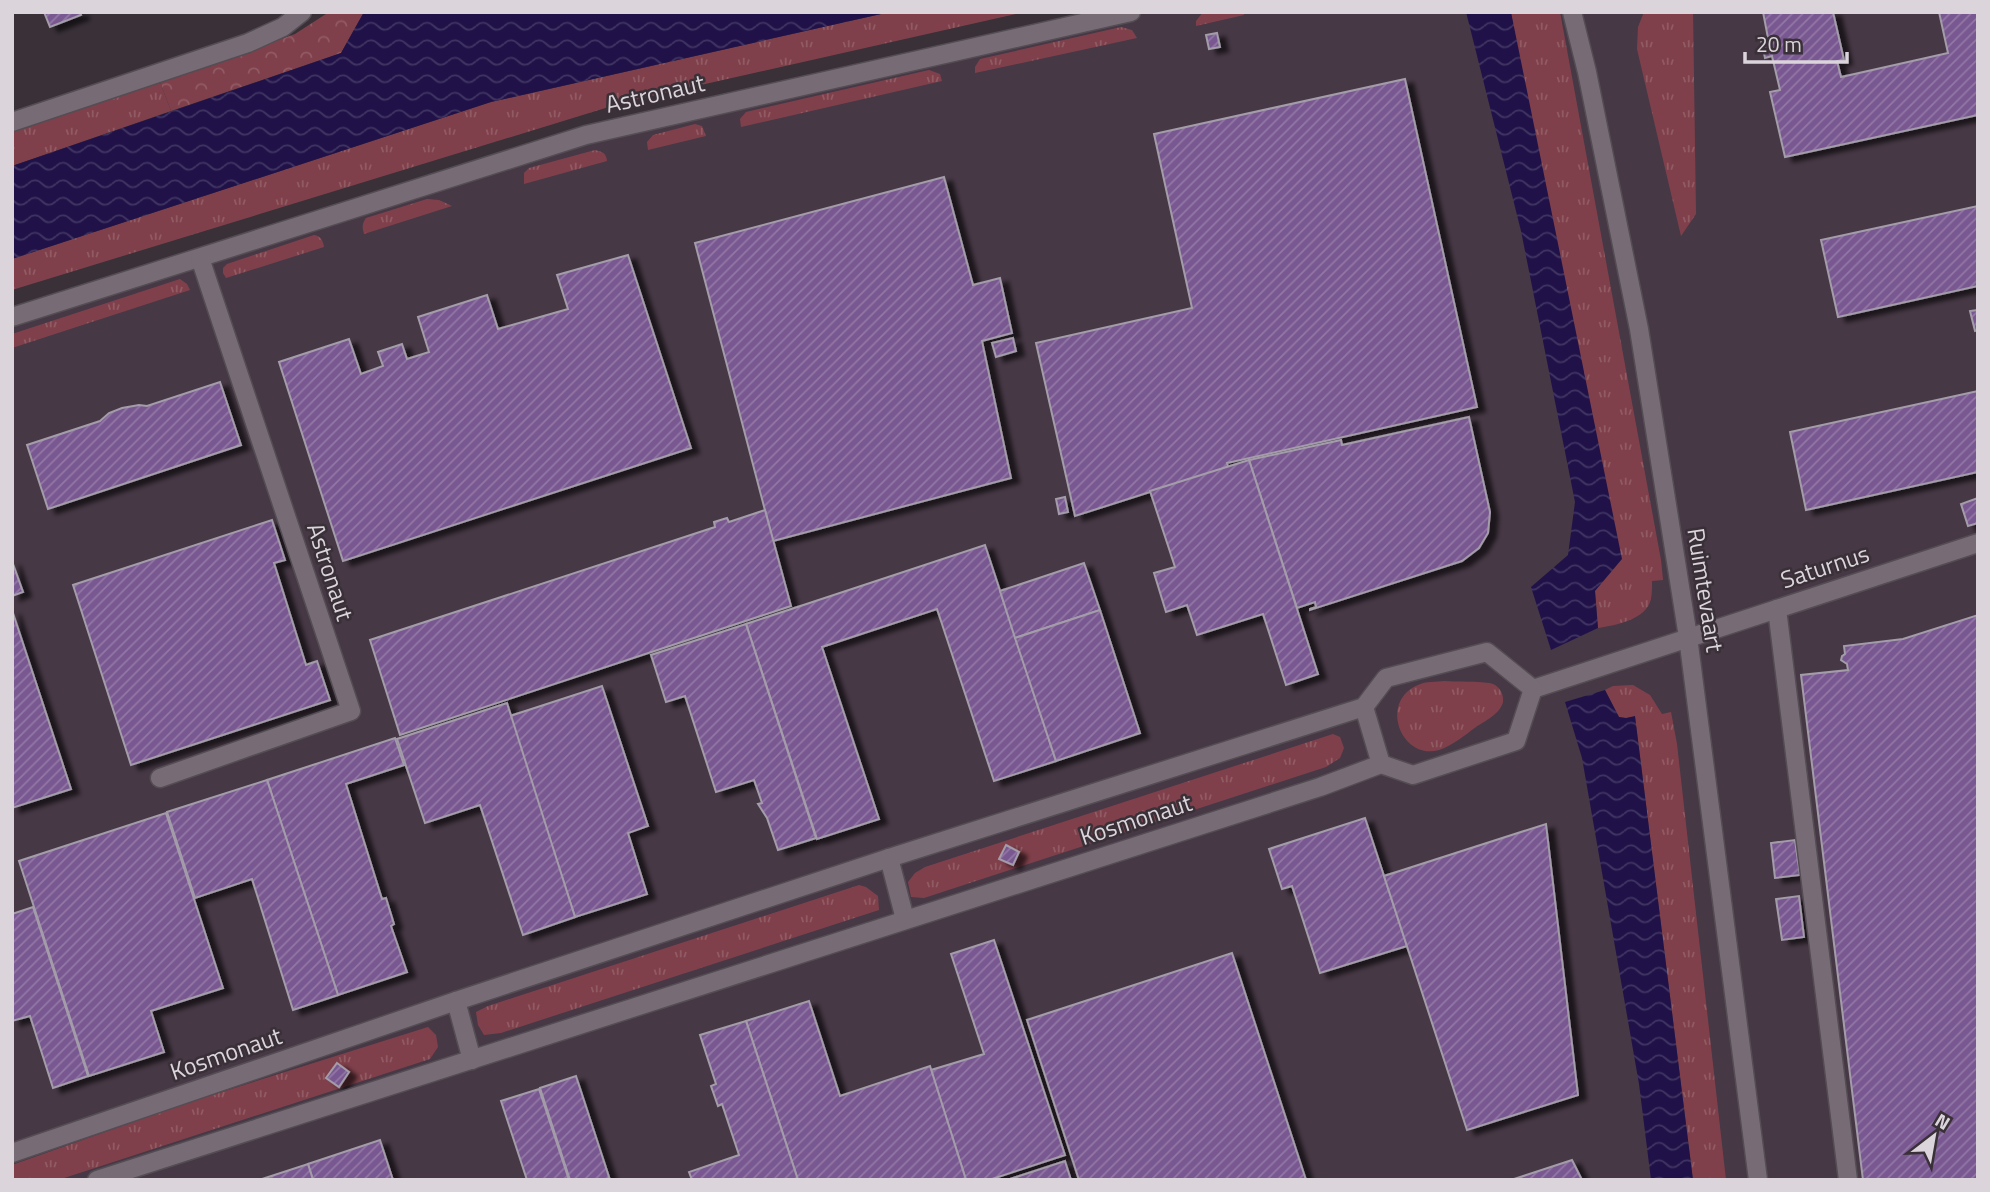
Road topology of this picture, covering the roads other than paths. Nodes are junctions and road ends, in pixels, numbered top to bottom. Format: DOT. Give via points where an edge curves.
graph roads {
  1 [pos="302,12"];
  2 [pos="1131,12"];
  3 [pos="1573,12"];
  4 [pos="12,122"];
  5 [pos="200,258"];
  6 [pos="12,317"];
  7 [pos="1978,543"];
  8 [pos="1777,609"];
  9 [pos="1688,637"];
  10 [pos="1533,689"];
  11 [pos="1364,707"];
  12 [pos="1381,764"];
  13 [pos="160,778"];
  14 [pos="889,858"];
  15 [pos="905,919"];
  16 [pos="456,1001"];
  17 [pos="472,1060"];
  18 [pos="12,1153"];
  19 [pos="97,1180"];
  20 [pos="1758,1180"];
  21 [pos="1848,1180"];
  1 -- 4 [label="street" via="284,27 248,43"];
  2 -- 5 [label="street, Astronaut" via="586,135"];
  3 -- 9 [label="street, Ruimtevaart" via="1639,329"];
  5 -- 6 [label="street, Astronaut"];
  5 -- 13 [label="street, Astronaut" via="351,711"];
  7 -- 8 [label="street, Saturnus"];
  8 -- 9 [label="street, Saturnus"];
  8 -- 21 [label="street"];
  9 -- 10 [label="street"];
  9 -- 20 [label="street, Ruimtevaart"];
  10 -- 11 [label="street" via="1487,652 1386,678"];
  10 -- 12 [label="street" via="1516,741 1413,775"];
  11 -- 12 [label="street"];
  11 -- 14 [label="street, Kosmonaut"];
  12 -- 15 [label="street, Kosmonaut"];
  14 -- 15 [label="street"];
  14 -- 16 [label="street, Kosmonaut"];
  15 -- 17 [label="street, Kosmonaut"];
  16 -- 17 [label="street"];
  16 -- 18 [label="street, Kosmonaut"];
  17 -- 19 [label="street, Kosmonaut"];
}
